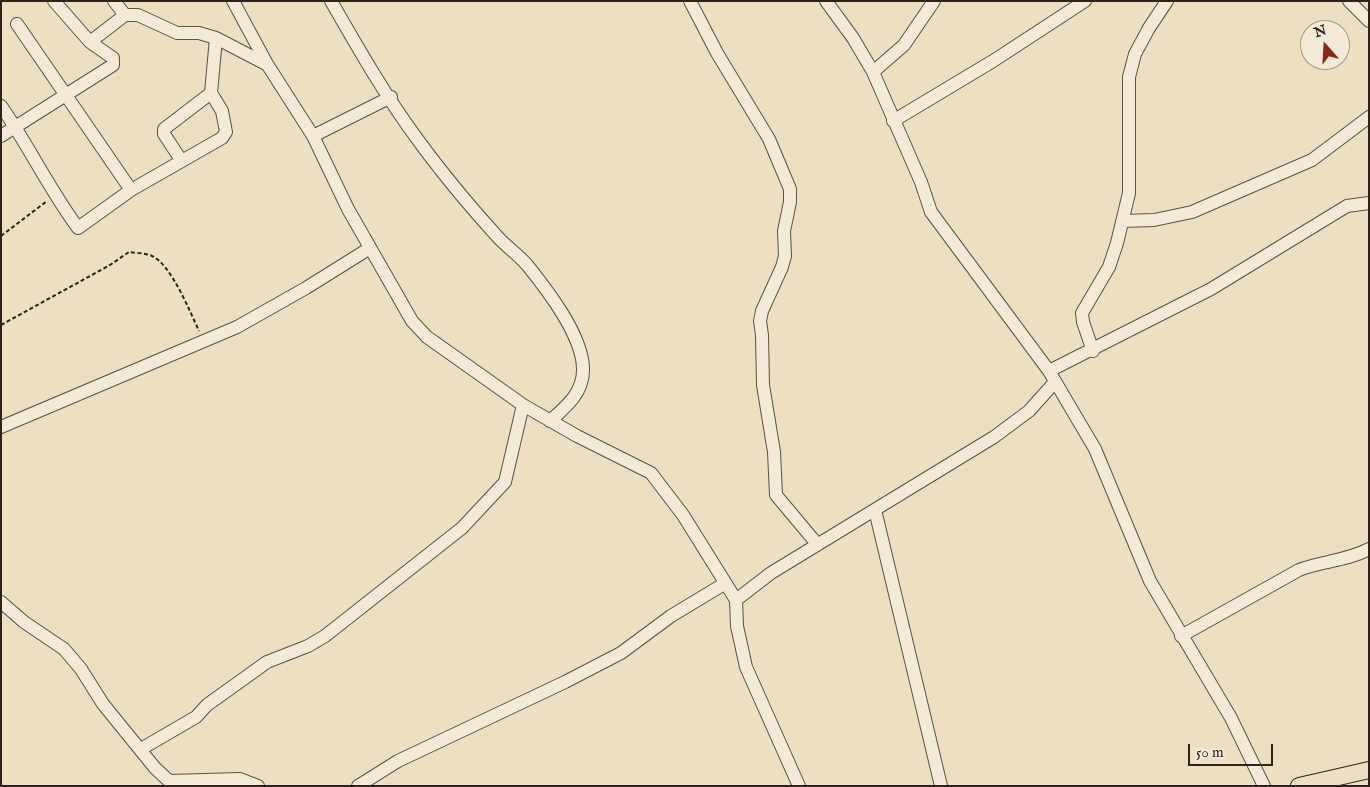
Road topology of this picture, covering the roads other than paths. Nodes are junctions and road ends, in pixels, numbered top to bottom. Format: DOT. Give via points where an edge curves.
graph roads {
  1 [pos="54,1"];
  2 [pos="114,1"];
  3 [pos="233,1"];
  4 [pos="331,1"];
  5 [pos="690,1"];
  6 [pos="826,1"];
  7 [pos="934,1"];
  8 [pos="1085,1"];
  9 [pos="1168,1"];
  10 [pos="1349,1"];
  11 [pos="125,16"];
  12 [pos="1369,21"];
  13 [pos="17,24"];
  14 [pos="216,38"];
  15 [pos="90,42"];
  16 [pos="267,64"];
  17 [pos="873,72"];
  18 [pos="211,93"];
  19 [pos="66,96"];
  20 [pos="390,97"];
  21 [pos="1,106"];
  22 [pos="1369,117"];
  23 [pos="893,121"];
  24 [pos="16,127"];
  25 [pos="1,136"];
  26 [pos="313,136"];
  27 [pos="181,160"];
  28 [pos="131,190"];
  29 [pos="1369,203"];
  30 [pos="1122,221"];
  31 [pos="370,248"];
  32 [pos="1093,351"];
  33 [pos="1052,376"];
  34 [pos="523,405"];
  35 [pos="550,421"];
  36 [pos="1,426"];
  37 [pos="875,510"];
  38 [pos="817,544"];
  39 [pos="1369,549"];
  40 [pos="724,584"];
  41 [pos="736,600"];
  42 [pos="1,602"];
  43 [pos="1181,636"];
  44 [pos="141,749"];
  45 [pos="1369,770"];
  46 [pos="1326,783"];
  47 [pos="258,786"];
  48 [pos="358,786"];
  49 [pos="799,786"];
  50 [pos="941,786"];
  51 [pos="1264,786"];
  52 [pos="1299,786"];
  1 -- 15 [label="street"];
  2 -- 11 [label="street"];
  3 -- 16 [label="street"];
  4 -- 20 [label="street"];
  5 -- 38 [label="street" via="769,139 790,189 784,231 785,256 760,321 763,385 774,452 776,495"];
  6 -- 17 [label="street"];
  7 -- 17 [label="street" via="904,45"];
  8 -- 23 [label="street"];
  9 -- 30 [label="street" via="1135,54 1129,77 1129,193"];
  10 -- 12 [label="street"];
  11 -- 14 [label="street" via="138,15 177,33 199,33"];
  11 -- 15 [label="street"];
  13 -- 19 [label="street"];
  14 -- 16 [label="street"];
  14 -- 18 [label="street"];
  15 -- 19 [label="street" via="112,58 113,65"];
  16 -- 26 [label="street"];
  17 -- 23 [label="street"];
  18 -- 27 [label="street" via="164,129"];
  18 -- 27 [label="street" via="222,111 226,132 222,138"];
  19 -- 24 [label="street"];
  19 -- 28 [label="street"];
  20 -- 26 [label="street"];
  20 -- 35 [label="street" via="446,178 496,236 527,265 577,339 583,368 581,385 571,402"];
  21 -- 24 [label="street"];
  22 -- 30 [label="street" via="1312,160 1192,212 1154,220"];
  23 -- 33 [label="street" via="931,212"];
  24 -- 25 [label="street"];
  24 -- 28 [label="street" via="54,196 78,228"];
  26 -- 31 [label="street"];
  27 -- 28 [label="street"];
  29 -- 32 [label="street" via="1347,206 1211,289"];
  30 -- 32 [label="street" via="1109,267 1082,313"];
  31 -- 34 [label="street" via="412,321 427,337"];
  31 -- 36 [label="street" via="263,313"];
  32 -- 33 [label="street"];
  33 -- 37 [label="street" via="1029,411 994,437"];
  33 -- 43 [label="street" via="1095,449 1150,581"];
  34 -- 35 [label="street"];
  34 -- 44 [label="street" via="505,482 462,528 325,636 267,662 207,704 196,717"];
  35 -- 40 [label="street" via="650,473 683,515"];
  37 -- 38 [label="street"];
  37 -- 50 [label="street"];
  38 -- 41 [label="street"];
  39 -- 43 [label="street" via="1355,557 1299,570"];
  40 -- 41 [label="street"];
  40 -- 48 [label="street" via="671,616 621,653 398,761"];
  41 -- 49 [label="street" via="737,626 746,667"];
  42 -- 44 [label="street" via="64,649"];
  43 -- 51 [label="street" via="1231,718"];
  44 -- 47 [label="street" via="169,781 240,779"];
  45 -- 46 [label="main road"];
  46 -- 52 [label="main road"];
}
